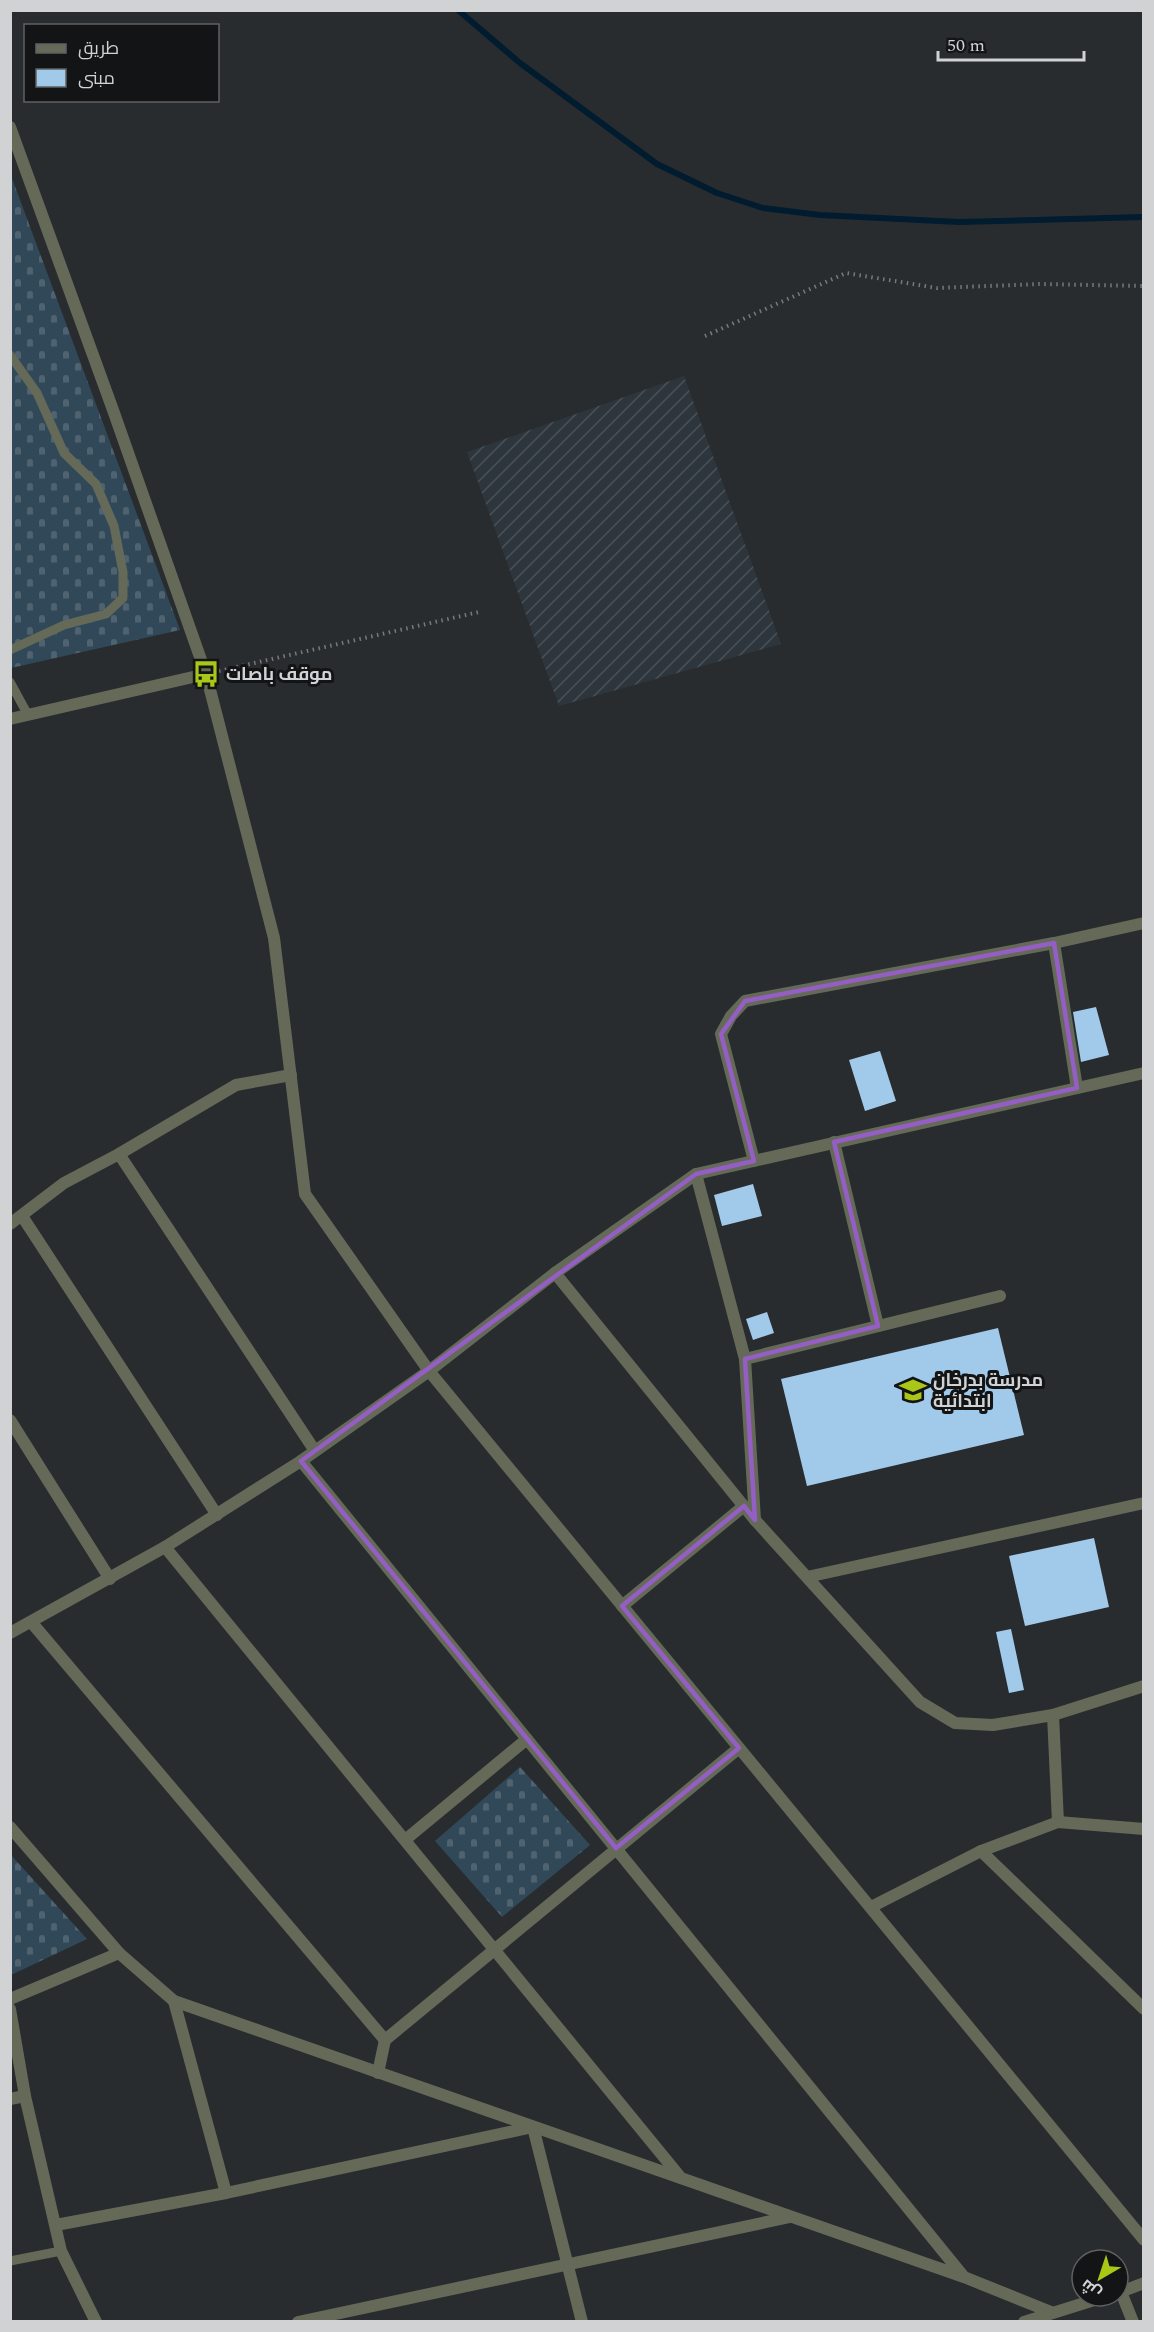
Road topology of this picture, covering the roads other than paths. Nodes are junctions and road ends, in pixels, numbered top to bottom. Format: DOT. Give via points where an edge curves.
graph roads {
  1 [pos="10,128"];
  2 [pos="10,355"];
  3 [pos="10,650"];
  4 [pos="206,674"];
  5 [pos="10,682"];
  6 [pos="28,715"];
  7 [pos="10,719"];
  8 [pos="1143,923"];
  9 [pos="1054,943"];
  10 [pos="1143,1073"];
  11 [pos="291,1075"];
  12 [pos="1077,1088"];
  13 [pos="834,1142"];
  14 [pos="119,1154"];
  15 [pos="754,1161"];
  16 [pos="696,1174"];
  17 [pos="22,1216"];
  18 [pos="10,1224"];
  19 [pos="555,1273"];
  20 [pos="1000,1296"];
  21 [pos="878,1326"];
  22 [pos="745,1359"];
  23 [pos="429,1371"];
  24 [pos="10,1420"];
  25 [pos="315,1451"];
  26 [pos="301,1461"];
  27 [pos="1143,1503"];
  28 [pos="744,1506"];
  29 [pos="217,1515"];
  30 [pos="755,1520"];
  31 [pos="165,1547"];
  32 [pos="807,1577"];
  33 [pos="110,1580"];
  34 [pos="622,1606"];
  35 [pos="32,1623"];
  36 [pos="10,1633"];
  37 [pos="1143,1686"];
  38 [pos="1053,1715"];
  39 [pos="527,1739"];
  40 [pos="739,1748"];
  41 [pos="1058,1822"];
  42 [pos="10,1827"];
  43 [pos="1141,1831"];
  44 [pos="405,1840"];
  45 [pos="616,1848"];
  46 [pos="981,1851"];
  47 [pos="871,1907"];
  48 [pos="495,1948"];
  49 [pos="119,1953"];
  50 [pos="10,1999"];
  51 [pos="174,2001"];
  52 [pos="10,2009"];
  53 [pos="1143,2009"];
  54 [pos="385,2040"];
  55 [pos="378,2073"];
  56 [pos="25,2096"];
  57 [pos="10,2099"];
  58 [pos="533,2127"];
  59 [pos="682,2179"];
  60 [pos="226,2193"];
  61 [pos="792,2217"];
  62 [pos="56,2225"];
  63 [pos="1143,2240"];
  64 [pos="61,2251"];
  65 [pos="10,2261"];
  66 [pos="567,2264"];
  67 [pos="964,2277"];
  68 [pos="1070,2307"];
  69 [pos="1127,2308"];
  70 [pos="1051,2312"];
  71 [pos="96,2322"];
  72 [pos="298,2322"];
  73 [pos="582,2322"];
  74 [pos="1024,2322"];
  75 [pos="1133,2322"];
  1 -- 4 [label="street"];
  2 -- 3 [label="lane" via="38,393 64,453 96,484 114,526 123,572 123,598 106,614 64,625"];
  4 -- 6 [label="street"];
  4 -- 11 [label="street" via="274,938"];
  5 -- 6 [label="lane"];
  6 -- 7 [label="street"];
  8 -- 9 [label="street"];
  9 -- 12 [label="street"];
  9 -- 15 [label="street" via="745,1001 720,1034"];
  10 -- 12 [label="street"];
  11 -- 14 [label="street" via="236,1085"];
  11 -- 23 [label="street" via="305,1194"];
  12 -- 13 [label="street"];
  13 -- 15 [label="street"];
  13 -- 21 [label="street"];
  14 -- 17 [label="street" via="64,1183"];
  14 -- 25 [label="street"];
  15 -- 16 [label="street"];
  16 -- 19 [label="street"];
  16 -- 22 [label="street"];
  17 -- 18 [label="street"];
  17 -- 29 [label="street"];
  19 -- 23 [label="street"];
  19 -- 28 [label="street"];
  20 -- 21 [label="street"];
  21 -- 22 [label="street"];
  22 -- 30 [label="street"];
  23 -- 25 [label="street"];
  23 -- 34 [label="street"];
  24 -- 33 [label="street"];
  25 -- 26 [label="street"];
  26 -- 29 [label="street"];
  26 -- 39 [label="street"];
  27 -- 32 [label="street"];
  28 -- 30 [label="street"];
  28 -- 34 [label="street"];
  29 -- 31 [label="street"];
  30 -- 32 [label="street"];
  31 -- 33 [label="street"];
  31 -- 44 [label="street"];
  32 -- 38 [label="street" via="920,1702 955,1723 993,1725"];
  33 -- 35 [label="street"];
  34 -- 40 [label="street"];
  35 -- 36 [label="street"];
  35 -- 54 [label="street"];
  37 -- 38 [label="street"];
  38 -- 41 [label="street"];
  39 -- 44 [label="street"];
  39 -- 45 [label="street"];
  40 -- 45 [label="street"];
  40 -- 47 [label="street"];
  41 -- 43 [label="street"];
  41 -- 46 [label="street"];
  42 -- 49 [label="street"];
  44 -- 48 [label="street"];
  45 -- 48 [label="street"];
  45 -- 67 [label="street"];
  46 -- 47 [label="street"];
  46 -- 53 [label="street"];
  47 -- 63 [label="street"];
  48 -- 54 [label="street"];
  48 -- 59 [label="street"];
  49 -- 50 [label="street"];
  49 -- 51 [label="street"];
  51 -- 55 [label="street"];
  51 -- 60 [label="street"];
  52 -- 56 [label="street"];
  54 -- 55 [label="street"];
  55 -- 58 [label="street"];
  56 -- 57 [label="street"];
  56 -- 62 [label="street"];
  58 -- 59 [label="street"];
  58 -- 60 [label="street"];
  58 -- 66 [label="street"];
  59 -- 61 [label="street"];
  60 -- 62 [label="street"];
  61 -- 66 [label="street"];
  61 -- 67 [label="street"];
  62 -- 64 [label="street"];
  64 -- 65 [label="lane"];
  64 -- 71 [label="street"];
  66 -- 72 [label="street"];
  66 -- 73 [label="street"];
  67 -- 70 [label="street"];
  68 -- 70 [label="street"];
  69 -- 75 [label="street"];
  70 -- 74 [label="street"];
}
